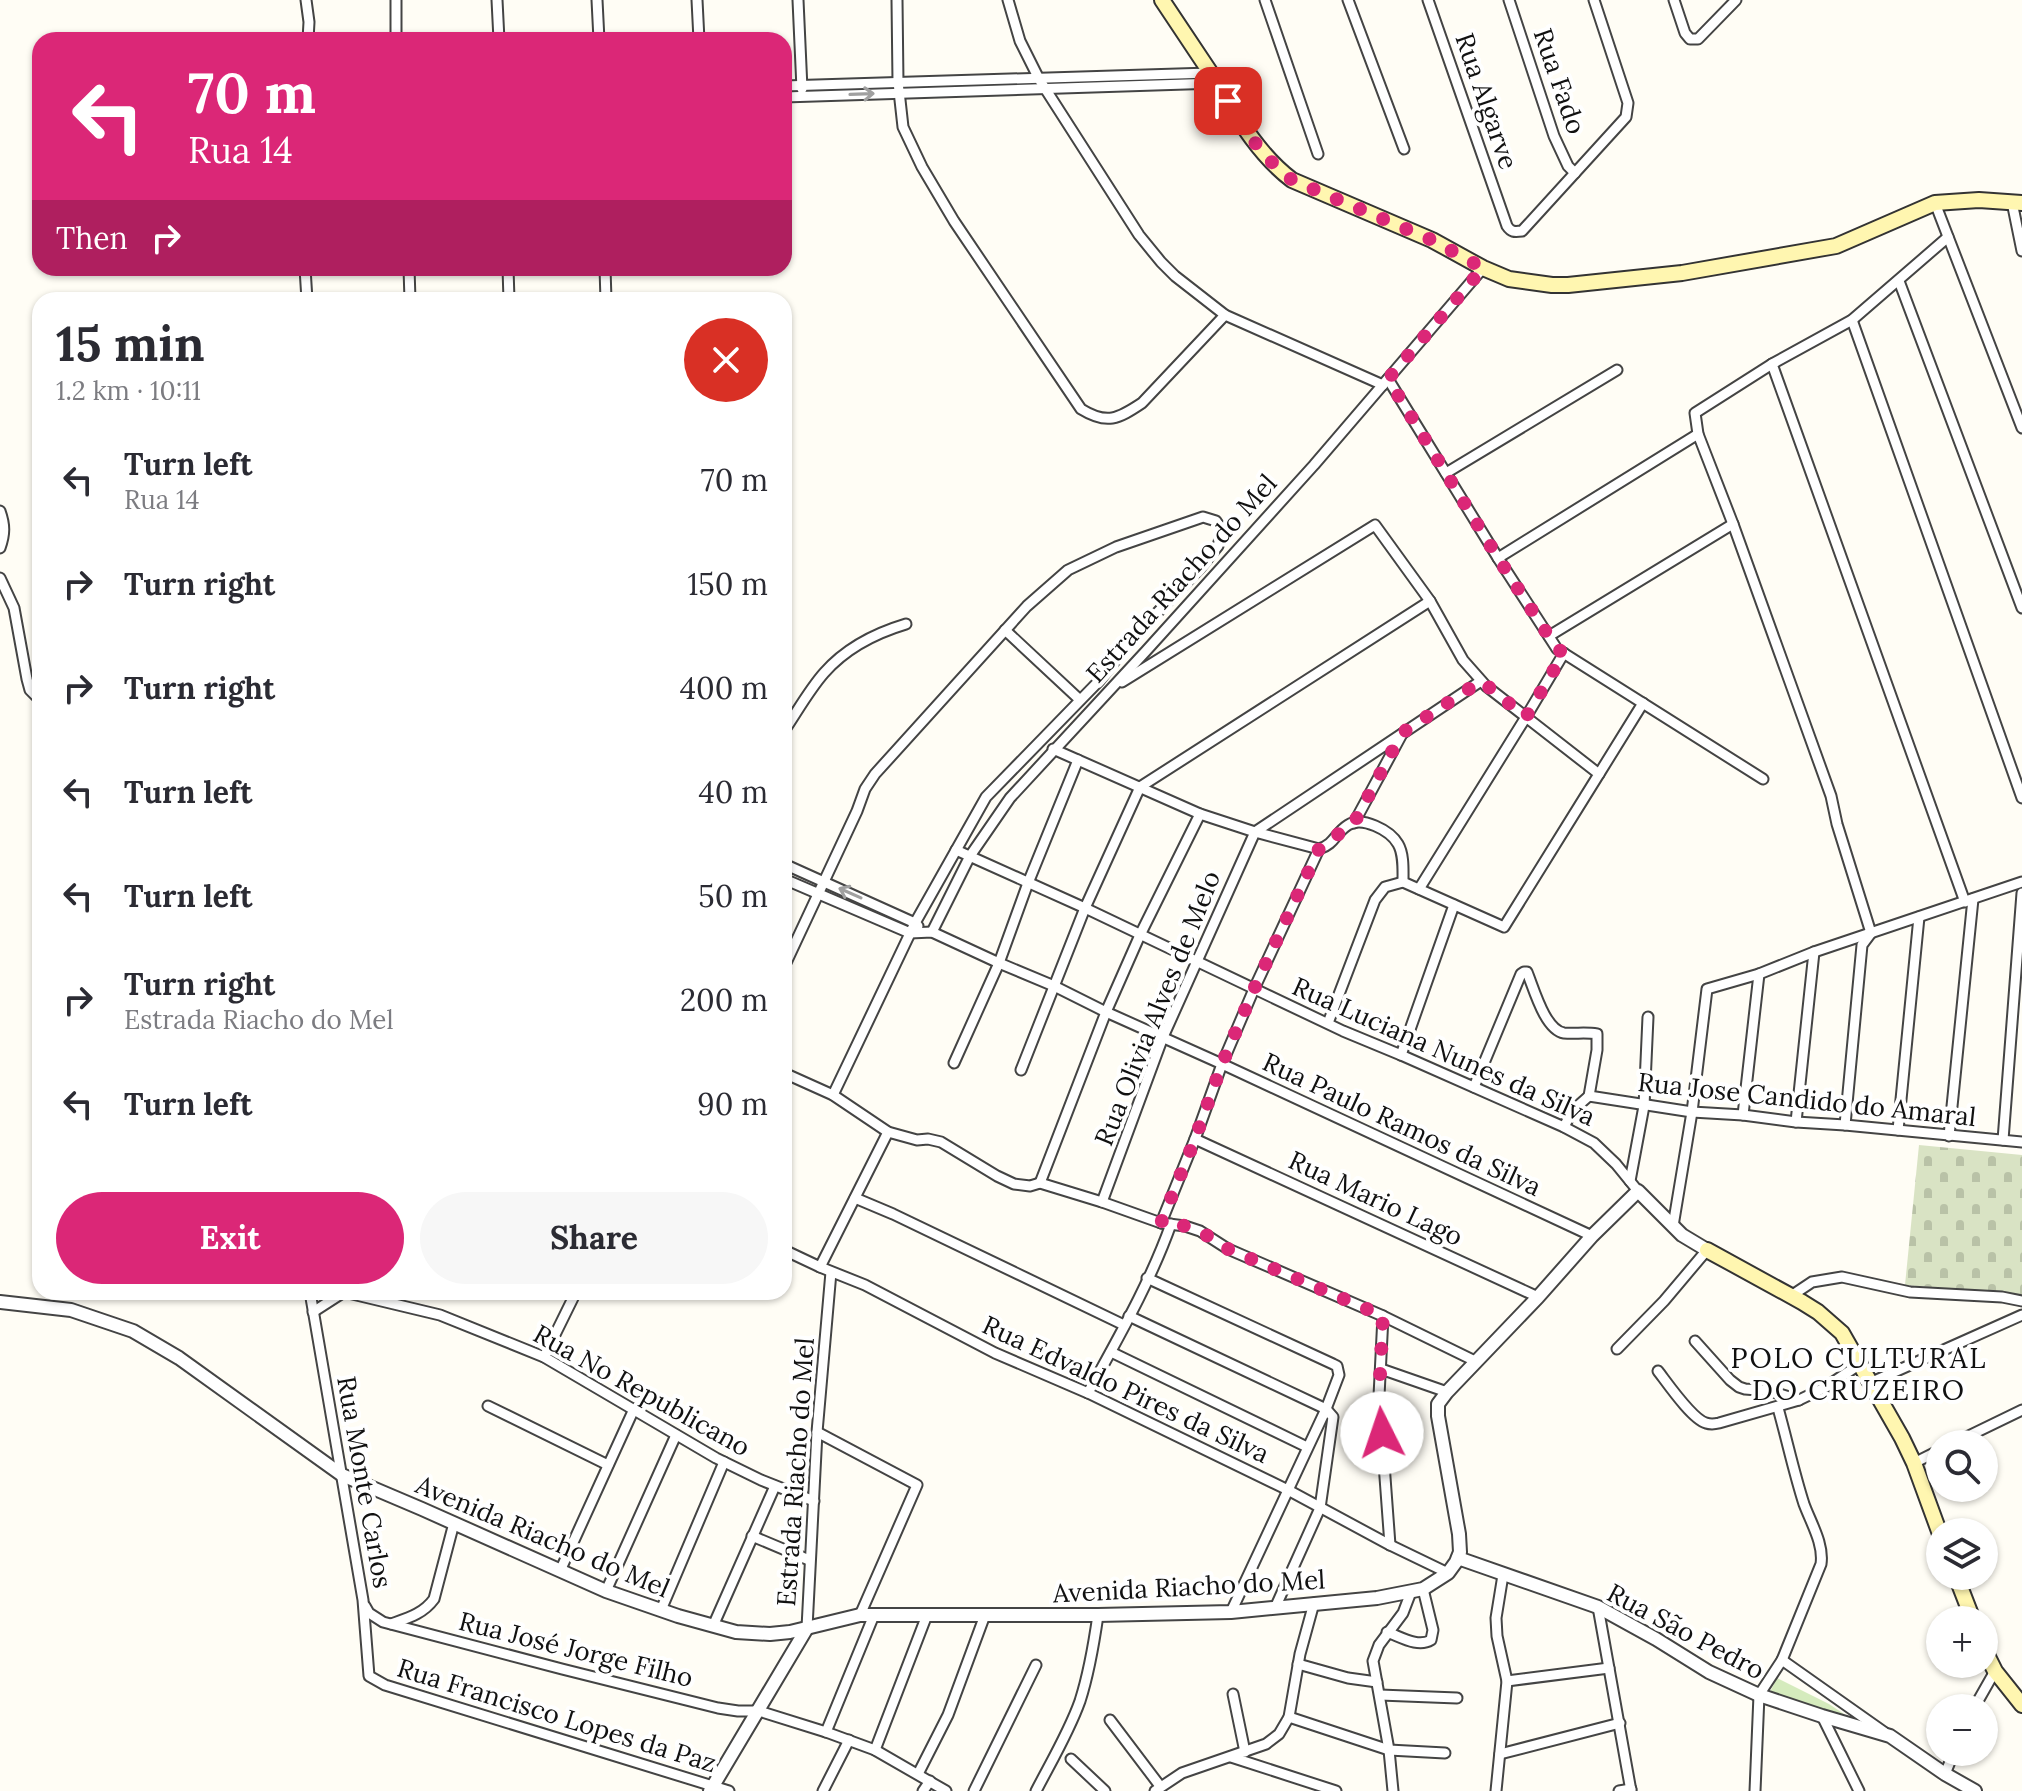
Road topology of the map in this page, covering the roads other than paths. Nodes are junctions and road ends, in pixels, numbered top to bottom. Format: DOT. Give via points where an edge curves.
graph roads {
  1 [pos="306,0"];
  2 [pos="396,0"];
  3 [pos="497,0"];
  4 [pos="597,0"];
  5 [pos="697,0"];
  6 [pos="798,0"];
  7 [pos="897,0"];
  8 [pos="1008,0"];
  9 [pos="1162,0"];
  10 [pos="1265,0"];
  11 [pos="1348,0"];
  12 [pos="1428,0"];
  13 [pos="1509,0"];
  14 [pos="1594,0"];
  15 [pos="1674,0"];
  16 [pos="1736,0"];
  17 [pos="308,32"];
  18 [pos="396,32"];
  19 [pos="499,32"];
  20 [pos="599,32"];
  21 [pos="699,32"];
  22 [pos="1214,78"];
  23 [pos="1039,79"];
  24 [pos="898,82"];
  25 [pos="792,88"];
  26 [pos="1046,88"];
  27 [pos="802,91"];
  28 [pos="899,93"];
  29 [pos="792,94"];
  30 [pos="1404,149"];
  31 [pos="1318,154"];
  32 [pos="1575,173"];
  33 [pos="2017,202"];
  34 [pos="1935,203"];
  35 [pos="1948,237"];
  36 [pos="2022,251"];
  37 [pos="1483,268"];
  38 [pos="1899,281"];
  39 [pos="1225,315"];
  40 [pos="1852,320"];
  41 [pos="1772,364"];
  42 [pos="1617,370"];
  43 [pos="1385,382"];
  44 [pos="2022,428"];
  45 [pos="1698,434"];
  46 [pos="1446,473"];
  47 [pos="0,511"];
  48 [pos="1733,524"];
  49 [pos="0,548"];
  50 [pos="1498,558"];
  51 [pos="0,578"];
  52 [pos="1430,601"];
  53 [pos="2022,608"];
  54 [pos="906,624"];
  55 [pos="1005,630"];
  56 [pos="1549,636"];
  57 [pos="1564,653"];
  58 [pos="1481,681"];
  59 [pos="1109,690"];
  60 [pos="32,692"];
  61 [pos="1080,700"];
  62 [pos="1643,703"];
  63 [pos="1526,717"];
  64 [pos="792,719"];
  65 [pos="1402,733"];
  66 [pos="1053,749"];
  67 [pos="1078,760"];
  68 [pos="1599,774"];
  69 [pos="1763,779"];
  70 [pos="1140,787"];
  71 [pos="2022,798"];
  72 [pos="1200,814"];
  73 [pos="1354,823"];
  74 [pos="1255,832"];
  75 [pos="1319,849"];
  76 [pos="956,850"];
  77 [pos="970,856"];
  78 [pos="792,868"];
  79 [pos="823,882"];
  80 [pos="1403,882"];
  81 [pos="2022,882"];
  82 [pos="792,883"];
  83 [pos="1028,883"];
  84 [pos="1419,889"];
  85 [pos="2022,893"];
  86 [pos="818,894"];
  87 [pos="1969,900"];
  88 [pos="1454,905"];
  89 [pos="1085,908"];
  90 [pos="1919,917"];
  91 [pos="915,923"];
  92 [pos="927,932"];
  93 [pos="910,933"];
  94 [pos="1871,933"];
  95 [pos="1140,935"];
  96 [pos="792,950"];
  97 [pos="1814,952"];
  98 [pos="1196,962"];
  99 [pos="999,963"];
  100 [pos="1759,974"];
  101 [pos="1054,986"];
  102 [pos="1254,989"];
  103 [pos="1106,1012"];
  104 [pos="1648,1017"];
  105 [pos="1328,1023"];
  106 [pos="1163,1037"];
  107 [pos="1401,1055"];
  108 [pos="954,1063"];
  109 [pos="1222,1064"];
  110 [pos="1021,1070"];
  111 [pos="792,1077"];
  112 [pos="1474,1087"];
  113 [pos="833,1095"];
  114 [pos="1589,1096"];
  115 [pos="1644,1106"];
  116 [pos="1692,1112"];
  117 [pos="1743,1115"];
  118 [pos="1796,1122"];
  119 [pos="1845,1125"];
  120 [pos="1564,1127"];
  121 [pos="1898,1130"];
  122 [pos="888,1132"];
  123 [pos="1949,1136"];
  124 [pos="1195,1139"];
  125 [pos="2003,1140"];
  126 [pos="2022,1142"];
  127 [pos="1040,1183"];
  128 [pos="1634,1186"];
  129 [pos="855,1198"];
  130 [pos="1102,1202"];
  131 [pos="1166,1223"];
  132 [pos="1673,1226"];
  133 [pos="1592,1236"];
  134 [pos="1707,1250"];
  135 [pos="792,1254"];
  136 [pos="820,1267"];
  137 [pos="831,1272"];
  138 [pos="1147,1278"];
  139 [pos="1791,1296"];
  140 [pos="1538,1297"];
  141 [pos="311,1300"];
  142 [pos="332,1300"];
  143 [pos="377,1300"];
  144 [pos="572,1300"];
  145 [pos="2022,1301"];
  146 [pos="0,1302"];
  147 [pos="313,1312"];
  148 [pos="2022,1315"];
  149 [pos="1383,1316"];
  150 [pos="1127,1321"];
  151 [pos="1695,1341"];
  152 [pos="1617,1349"];
  153 [pos="1111,1352"];
  154 [pos="544,1357"];
  155 [pos="1475,1361"];
  156 [pos="1860,1364"];
  157 [pos="1381,1369"];
  158 [pos="1658,1371"];
  159 [pos="1872,1382"];
  160 [pos="1447,1392"];
  161 [pos="1088,1393"];
  162 [pos="1799,1400"];
  163 [pos="488,1406"];
  164 [pos="1778,1408"];
  165 [pos="634,1409"];
  166 [pos="1326,1409"];
  167 [pos="2022,1410"];
  168 [pos="1981,1430"];
  169 [pos="817,1432"];
  170 [pos="676,1435"];
  171 [pos="1307,1447"];
  172 [pos="1926,1457"];
  173 [pos="724,1462"];
  174 [pos="1914,1463"];
  175 [pos="608,1465"];
  176 [pos="342,1475"];
  177 [pos="775,1486"];
  178 [pos="1288,1490"];
  179 [pos="814,1501"];
  180 [pos="1320,1508"];
  181 [pos="1934,1518"];
  182 [pos="454,1523"];
  183 [pos="752,1536"];
  184 [pos="1390,1545"];
  185 [pos="1458,1558"];
  186 [pos="809,1560"];
  187 [pos="560,1571"];
  188 [pos="1448,1573"];
  189 [pos="1503,1575"];
  190 [pos="1417,1590"];
  191 [pos="606,1591"];
  192 [pos="1314,1603"];
  193 [pos="364,1604"];
  194 [pos="1598,1607"];
  195 [pos="1275,1608"];
  196 [pos="661,1610"];
  197 [pos="1231,1612"];
  198 [pos="860,1615"];
  199 [pos="874,1615"];
  200 [pos="927,1615"];
  201 [pos="985,1615"];
  202 [pos="1098,1615"];
  203 [pos="387,1623"];
  204 [pos="713,1626"];
  205 [pos="807,1628"];
  206 [pos="366,1630"];
  207 [pos="1387,1632"];
  208 [pos="1782,1660"];
  209 [pos="1298,1664"];
  210 [pos="1036,1665"];
  211 [pos="1609,1668"];
  212 [pos="1998,1675"];
  213 [pos="372,1679"];
  214 [pos="1507,1681"];
  215 [pos="1377,1682"];
  216 [pos="1233,1694"];
  217 [pos="1380,1695"];
  218 [pos="1759,1695"];
  219 [pos="1457,1698"];
  220 [pos="2022,1705"];
  221 [pos="759,1711"];
  222 [pos="1822,1716"];
  223 [pos="1289,1717"];
  224 [pos="1110,1720"];
  225 [pos="1620,1723"];
  226 [pos="826,1732"];
  227 [pos="1890,1736"];
  228 [pos="849,1740"];
  229 [pos="875,1750"];
  230 [pos="1389,1750"];
  231 [pos="1245,1752"];
  232 [pos="1445,1753"];
  233 [pos="1500,1754"];
  234 [pos="1231,1757"];
  235 [pos="1071,1759"];
  236 [pos="1948,1766"];
  237 [pos="918,1774"];
  238 [pos="1945,1774"];
  239 [pos="930,1781"];
  240 [pos="712,1789"];
  241 [pos="1158,1789"];
  242 [pos="1631,1790"];
  243 [pos="729,1791"];
  244 [pos="823,1791"];
  245 [pos="923,1791"];
  246 [pos="946,1791"];
  247 [pos="974,1791"];
  248 [pos="1036,1791"];
  249 [pos="1105,1791"];
  250 [pos="1336,1791"];
  251 [pos="1393,1791"];
  252 [pos="1496,1791"];
  253 [pos="1619,1791"];
  254 [pos="1755,1791"];
  255 [pos="1859,1791"];
  256 [pos="1975,1791"];
  1 -- 17 [label="street"];
  2 -- 18 [label="street"];
  3 -- 19 [label="street"];
  4 -- 20 [label="street"];
  5 -- 21 [label="street"];
  6 -- 27 [label="street"];
  7 -- 24 [label="street"];
  8 -- 23 [label="street"];
  9 -- 22 [label="main road"];
  10 -- 31 [label="street"];
  11 -- 30 [label="street"];
  12 -- 32 [label="street, Rua Algarve" via="1510,231 1522,231"];
  13 -- 32 [label="street, Rua Fado" via="1554,136"];
  14 -- 32 [label="street" via="1628,110"];
  15 -- 16 [label="street" via="1685,33 1698,39"];
  22 -- 23 [label="street"];
  22 -- 26 [label="street"];
  22 -- 37 [label="main road" via="1260,149 1292,180 1432,240"];
  23 -- 24 [label="street"];
  23 -- 26 [label="street"];
  24 -- 27 [label="street"];
  24 -- 28 [label="street"];
  25 -- 27 [label="street"];
  26 -- 28 [label="street"];
  26 -- 39 [label="street" via="1139,235 1175,276"];
  27 -- 28 [label="street, one-way"];
  27 -- 29 [label="street"];
  28 -- 39 [label="street" via="903,127 940,197 1081,409 1100,419 1134,409"];
  33 -- 34 [label="main road"];
  33 -- 36 [label="street"];
  34 -- 35 [label="street"];
  34 -- 37 [label="main road" via="1836,246 1682,273 1552,285 1509,279"];
  35 -- 38 [label="street"];
  35 -- 44 [label="street"];
  37 -- 43 [label="street, Estrada Riacho do Mel"];
  38 -- 40 [label="street"];
  38 -- 53 [label="street"];
  39 -- 43 [label="street"];
  40 -- 41 [label="street"];
  40 -- 71 [label="street"];
  41 -- 45 [label="street" via="1695,413"];
  41 -- 87 [label="street"];
  42 -- 46 [label="street"];
  43 -- 46 [label="street"];
  43 -- 59 [label="street, Estrada Riacho do Mel"];
  45 -- 48 [label="street"];
  45 -- 50 [label="street"];
  46 -- 50 [label="street"];
  47 -- 49 [label="street" via="5,534"];
  48 -- 56 [label="street"];
  48 -- 94 [label="street" via="1831,796"];
  50 -- 56 [label="street"];
  51 -- 60 [label="street" via="14,608"];
  52 -- 58 [label="street"];
  52 -- 59 [label="street" via="1375,525"];
  52 -- 70 [label="street"];
  54 -- 64 [label="street" via="847,652 823,673"];
  55 -- 61 [label="street"];
  55 -- 61 [label="street" via="1068,570 1174,526 1203,517 1216,521 1222,530 1218,546"];
  55 -- 79 [label="street" via="875,774"];
  56 -- 57 [label="street"];
  57 -- 62 [label="street"];
  57 -- 63 [label="street"];
  58 -- 63 [label="street"];
  58 -- 65 [label="street"];
  59 -- 66 [label="street, Estrada Riacho do Mel"];
  61 -- 76 [label="street" via="986,797"];
  62 -- 68 [label="street"];
  62 -- 69 [label="street"];
  63 -- 68 [label="street"];
  63 -- 84 [label="street"];
  65 -- 73 [label="street"];
  65 -- 74 [label="street"];
  66 -- 67 [label="street"];
  66 -- 77 [label="street, Estrada Riacho do Mel"];
  67 -- 70 [label="street"];
  67 -- 83 [label="street"];
  68 -- 88 [label="street" via="1505,926"];
  70 -- 72 [label="street"];
  70 -- 89 [label="street"];
  72 -- 74 [label="street"];
  72 -- 95 [label="street"];
  73 -- 75 [label="street"];
  73 -- 80 [label="street" via="1375,825 1398,843"];
  74 -- 75 [label="street"];
  74 -- 98 [label="street, Rua Olivia Alves de Melo"];
  75 -- 102 [label="street"];
  76 -- 77 [label="street, Rua Luciana Nunes da Silva"];
  76 -- 91 [label="street"];
  77 -- 83 [label="street, Rua Luciana Nunes da Silva"];
  77 -- 92 [label="street, Estrada Riacho do Mel"];
  78 -- 79 [label="street"];
  79 -- 86 [label="street"];
  91 -- 79 [label="street, one-way"];
  80 -- 84 [label="street"];
  80 -- 105 [label="street" via="1385,887 1375,900"];
  81 -- 87 [label="street"];
  82 -- 86 [label="street"];
  83 -- 89 [label="street, Rua Luciana Nunes da Silva"];
  83 -- 99 [label="street"];
  84 -- 88 [label="street"];
  85 -- 125 [label="street"];
  86 -- 93 [label="street"];
  86 -- 96 [label="street"];
  87 -- 90 [label="street"];
  87 -- 123 [label="street"];
  88 -- 107 [label="street"];
  89 -- 95 [label="street, Rua Luciana Nunes da Silva"];
  89 -- 101 [label="street"];
  90 -- 94 [label="street"];
  90 -- 121 [label="street"];
  91 -- 92 [label="street"];
  91 -- 93 [label="street"];
  92 -- 93 [label="street"];
  92 -- 99 [label="street, Rua Paulo Ramos da Silva"];
  93 -- 113 [label="street"];
  94 -- 97 [label="street"];
  94 -- 119 [label="street" via="1862,945"];
  95 -- 98 [label="street, Rua Luciana Nunes da Silva"];
  95 -- 103 [label="street"];
  97 -- 100 [label="street"];
  97 -- 118 [label="street"];
  98 -- 102 [label="street, Rua Luciana Nunes da Silva"];
  98 -- 106 [label="street, Rua Olivia Alves de Melo"];
  99 -- 101 [label="street, Rua Paulo Ramos da Silva"];
  99 -- 108 [label="street"];
  100 -- 116 [label="street" via="1707,989"];
  100 -- 117 [label="street"];
  101 -- 103 [label="street, Rua Paulo Ramos da Silva"];
  101 -- 110 [label="street"];
  102 -- 105 [label="street, Rua Luciana Nunes da Silva"];
  102 -- 109 [label="street"];
  103 -- 106 [label="street, Rua Paulo Ramos da Silva"];
  103 -- 127 [label="street"];
  104 -- 115 [label="street"];
  105 -- 107 [label="street, Rua Luciana Nunes da Silva"];
  106 -- 109 [label="street, Rua Paulo Ramos da Silva"];
  106 -- 130 [label="street, Rua Olivia Alves de Melo"];
  107 -- 112 [label="street, Rua Luciana Nunes da Silva"];
  109 -- 124 [label="street"];
  109 -- 133 [label="street, Rua Paulo Ramos da Silva"];
  111 -- 113 [label="street"];
  112 -- 114 [label="street" via="1521,974 1527,972 1552,1027 1597,1034"];
  112 -- 120 [label="street, Rua Luciana Nunes da Silva"];
  113 -- 122 [label="street"];
  114 -- 115 [label="street, Rua Jose Candido do Amaral"];
  114 -- 120 [label="street"];
  115 -- 116 [label="street, Rua Jose Candido do Amaral"];
  115 -- 128 [label="street"];
  116 -- 117 [label="street, Rua Jose Candido do Amaral"];
  116 -- 132 [label="street"];
  117 -- 118 [label="street, Rua Jose Candido do Amaral"];
  118 -- 119 [label="street, Rua Jose Candido do Amaral"];
  119 -- 121 [label="street, Rua Jose Candido do Amaral"];
  120 -- 128 [label="street, Rua Luciana Nunes da Silva" via="1594,1143"];
  121 -- 123 [label="street, Rua Jose Candido do Amaral"];
  122 -- 127 [label="street" via="941,1142 1014,1184"];
  122 -- 129 [label="street"];
  123 -- 125 [label="street, Rua Jose Candido do Amaral"];
  124 -- 131 [label="street"];
  124 -- 140 [label="street, Rua Mario Lago"];
  125 -- 126 [label="street, Rua Jose Candido do Amaral"];
  127 -- 130 [label="street"];
  128 -- 132 [label="street"];
  128 -- 133 [label="street"];
  129 -- 136 [label="street"];
  129 -- 150 [label="street"];
  130 -- 131 [label="street"];
  131 -- 138 [label="street"];
  131 -- 149 [label="street" via="1200,1231 1228,1249"];
  132 -- 134 [label="street"];
  133 -- 140 [label="street"];
  134 -- 139 [label="main road"];
  134 -- 152 [label="street"];
  135 -- 136 [label="street, Rua Edvaldo Pires da Silva"];
  136 -- 137 [label="street, Rua Edvaldo Pires da Silva"];
  137 -- 161 [label="street, Rua Edvaldo Pires da Silva"];
  137 -- 169 [label="street, Estrada Riacho do Mel"];
  138 -- 150 [label="street"];
  138 -- 166 [label="street" via="1337,1366 1339,1375"];
  139 -- 145 [label="street" via="1812,1282 1842,1277 1910,1292"];
  139 -- 156 [label="main road" via="1833,1324"];
  140 -- 155 [label="street"];
  141 -- 147 [label="street, Rua Monte Carlos"];
  142 -- 147 [label="street, Rua No Republicano"];
  143 -- 154 [label="street, Rua No Republicano" via="440,1315"];
  144 -- 154 [label="street"];
  146 -- 176 [label="street, Avenida Riacho do Mel" via="71,1310 133,1331"];
  147 -- 176 [label="street, Rua Monte Carlos"];
  148 -- 159 [label="street"];
  149 -- 155 [label="street"];
  149 -- 157 [label="street"];
  150 -- 153 [label="street"];
  150 -- 166 [label="street"];
  151 -- 162 [label="street" via="1739,1387"];
  153 -- 161 [label="street"];
  153 -- 171 [label="street"];
  154 -- 165 [label="street, Rua No Republicano"];
  155 -- 160 [label="street"];
  156 -- 159 [label="main road"];
  156 -- 162 [label="street"];
  157 -- 160 [label="street"];
  157 -- 184 [label="street"];
  158 -- 164 [label="street" via="1704,1423"];
  159 -- 174 [label="main road"];
  160 -- 185 [label="street" via="1438,1404 1438,1416 1459,1534"];
  161 -- 178 [label="street, Rua Edvaldo Pires da Silva"];
  162 -- 164 [label="street"];
  163 -- 175 [label="street"];
  164 -- 208 [label="street" via="1822,1558"];
  165 -- 170 [label="street, Rua No Republicano"];
  165 -- 175 [label="street"];
  166 -- 171 [label="street"];
  166 -- 180 [label="street" via="1333,1418"];
  167 -- 168 [label="street"];
  169 -- 179 [label="street, Estrada Riacho do Mel"];
  169 -- 198 [label="street" via="917,1485"];
  170 -- 173 [label="street, Rua No Republicano"];
  170 -- 191 [label="street"];
  171 -- 178 [label="street"];
  172 -- 174 [label="street"];
  173 -- 177 [label="street, Rua No Republicano"];
  173 -- 196 [label="street"];
  174 -- 181 [label="main road"];
  175 -- 187 [label="street"];
  176 -- 182 [label="street, Avenida Riacho do Mel"];
  176 -- 193 [label="street, Rua Monte Carlos"];
  177 -- 179 [label="street, Rua No Republicano"];
  177 -- 183 [label="street"];
  178 -- 180 [label="street, Rua Edvaldo Pires da Silva"];
  178 -- 197 [label="street"];
  179 -- 186 [label="street, Estrada Riacho do Mel"];
  180 -- 184 [label="street, Rua Edvaldo Pires da Silva"];
  180 -- 195 [label="street"];
  182 -- 187 [label="street, Avenida Riacho do Mel"];
  182 -- 203 [label="street" via="434,1599 418,1614"];
  183 -- 186 [label="street"];
  183 -- 204 [label="street"];
  184 -- 188 [label="street, Rua Edvaldo Pires da Silva"];
  185 -- 188 [label="street"];
  185 -- 189 [label="street, Rua São Pedro"];
  186 -- 205 [label="street, Estrada Riacho do Mel"];
  187 -- 191 [label="street, Avenida Riacho do Mel"];
  188 -- 190 [label="street, Avenida Riacho do Mel"];
  189 -- 194 [label="street, Rua São Pedro"];
  189 -- 214 [label="street" via="1496,1618"];
  190 -- 192 [label="street, Avenida Riacho do Mel"];
  190 -- 207 [label="street"];
  190 -- 207 [label="street" via="1433,1635 1429,1642"];
  191 -- 196 [label="street, Avenida Riacho do Mel"];
  192 -- 195 [label="street, Avenida Riacho do Mel"];
  192 -- 209 [label="street"];
  193 -- 203 [label="street, Rua José Jorge Filho"];
  193 -- 206 [label="street, Rua Monte Carlos"];
  194 -- 211 [label="street"];
  194 -- 218 [label="street, Rua São Pedro"];
  195 -- 197 [label="street, Avenida Riacho do Mel"];
  196 -- 204 [label="street, Avenida Riacho do Mel"];
  197 -- 202 [label="street, Avenida Riacho do Mel"];
  198 -- 199 [label="street, Avenida Riacho do Mel"];
  198 -- 205 [label="street, Avenida Riacho do Mel"];
  199 -- 200 [label="street, Avenida Riacho do Mel"];
  199 -- 226 [label="street"];
  200 -- 201 [label="street, Avenida Riacho do Mel"];
  200 -- 229 [label="street"];
  201 -- 202 [label="street, Avenida Riacho do Mel"];
  201 -- 237 [label="street" via="948,1715"];
  202 -- 248 [label="street" via="1080,1700"];
  203 -- 206 [label="street"];
  203 -- 221 [label="street, Rua José Jorge Filho" via="706,1705"];
  204 -- 205 [label="street, Avenida Riacho do Mel" via="770,1634"];
  205 -- 221 [label="street"];
  206 -- 213 [label="street, Rua Monte Carlos"];
  207 -- 215 [label="street" via="1374,1653"];
  208 -- 218 [label="street"];
  208 -- 227 [label="street"];
  209 -- 215 [label="street"];
  209 -- 223 [label="street"];
  210 -- 247 [label="street"];
  211 -- 214 [label="street"];
  211 -- 225 [label="street"];
  212 -- 220 [label="main road"];
  213 -- 240 [label="street, Rua Francisco Lopes da Paz"];
  214 -- 233 [label="street"];
  215 -- 217 [label="street"];
  216 -- 231 [label="street"];
  217 -- 219 [label="street"];
  217 -- 230 [label="street"];
  218 -- 222 [label="street, Rua São Pedro"];
  218 -- 254 [label="street"];
  221 -- 226 [label="street, Rua José Jorge Filho"];
  221 -- 240 [label="street"];
  222 -- 227 [label="street, Rua São Pedro"];
  222 -- 255 [label="street"];
  223 -- 230 [label="street"];
  223 -- 231 [label="street" via="1273,1740"];
  224 -- 241 [label="street"];
  225 -- 233 [label="street"];
  225 -- 242 [label="street"];
  226 -- 228 [label="street, Rua José Jorge Filho"];
  227 -- 238 [label="street, Rua São Pedro"];
  228 -- 229 [label="street, Rua José Jorge Filho"];
  228 -- 244 [label="street"];
  229 -- 237 [label="street, Rua José Jorge Filho"];
  230 -- 232 [label="street"];
  230 -- 251 [label="street"];
  231 -- 234 [label="street"];
  233 -- 252 [label="street"];
  234 -- 241 [label="street" via="1182,1773"];
  234 -- 250 [label="street"];
  235 -- 249 [label="street"];
  236 -- 238 [label="street"];
  237 -- 239 [label="street, Rua José Jorge Filho"];
  238 -- 256 [label="street, Rua São Pedro"];
  239 -- 245 [label="street"];
  239 -- 246 [label="street, Rua José Jorge Filho"];
  240 -- 243 [label="street, Rua Francisco Lopes da Paz"];
  242 -- 253 [label="street"];
}
